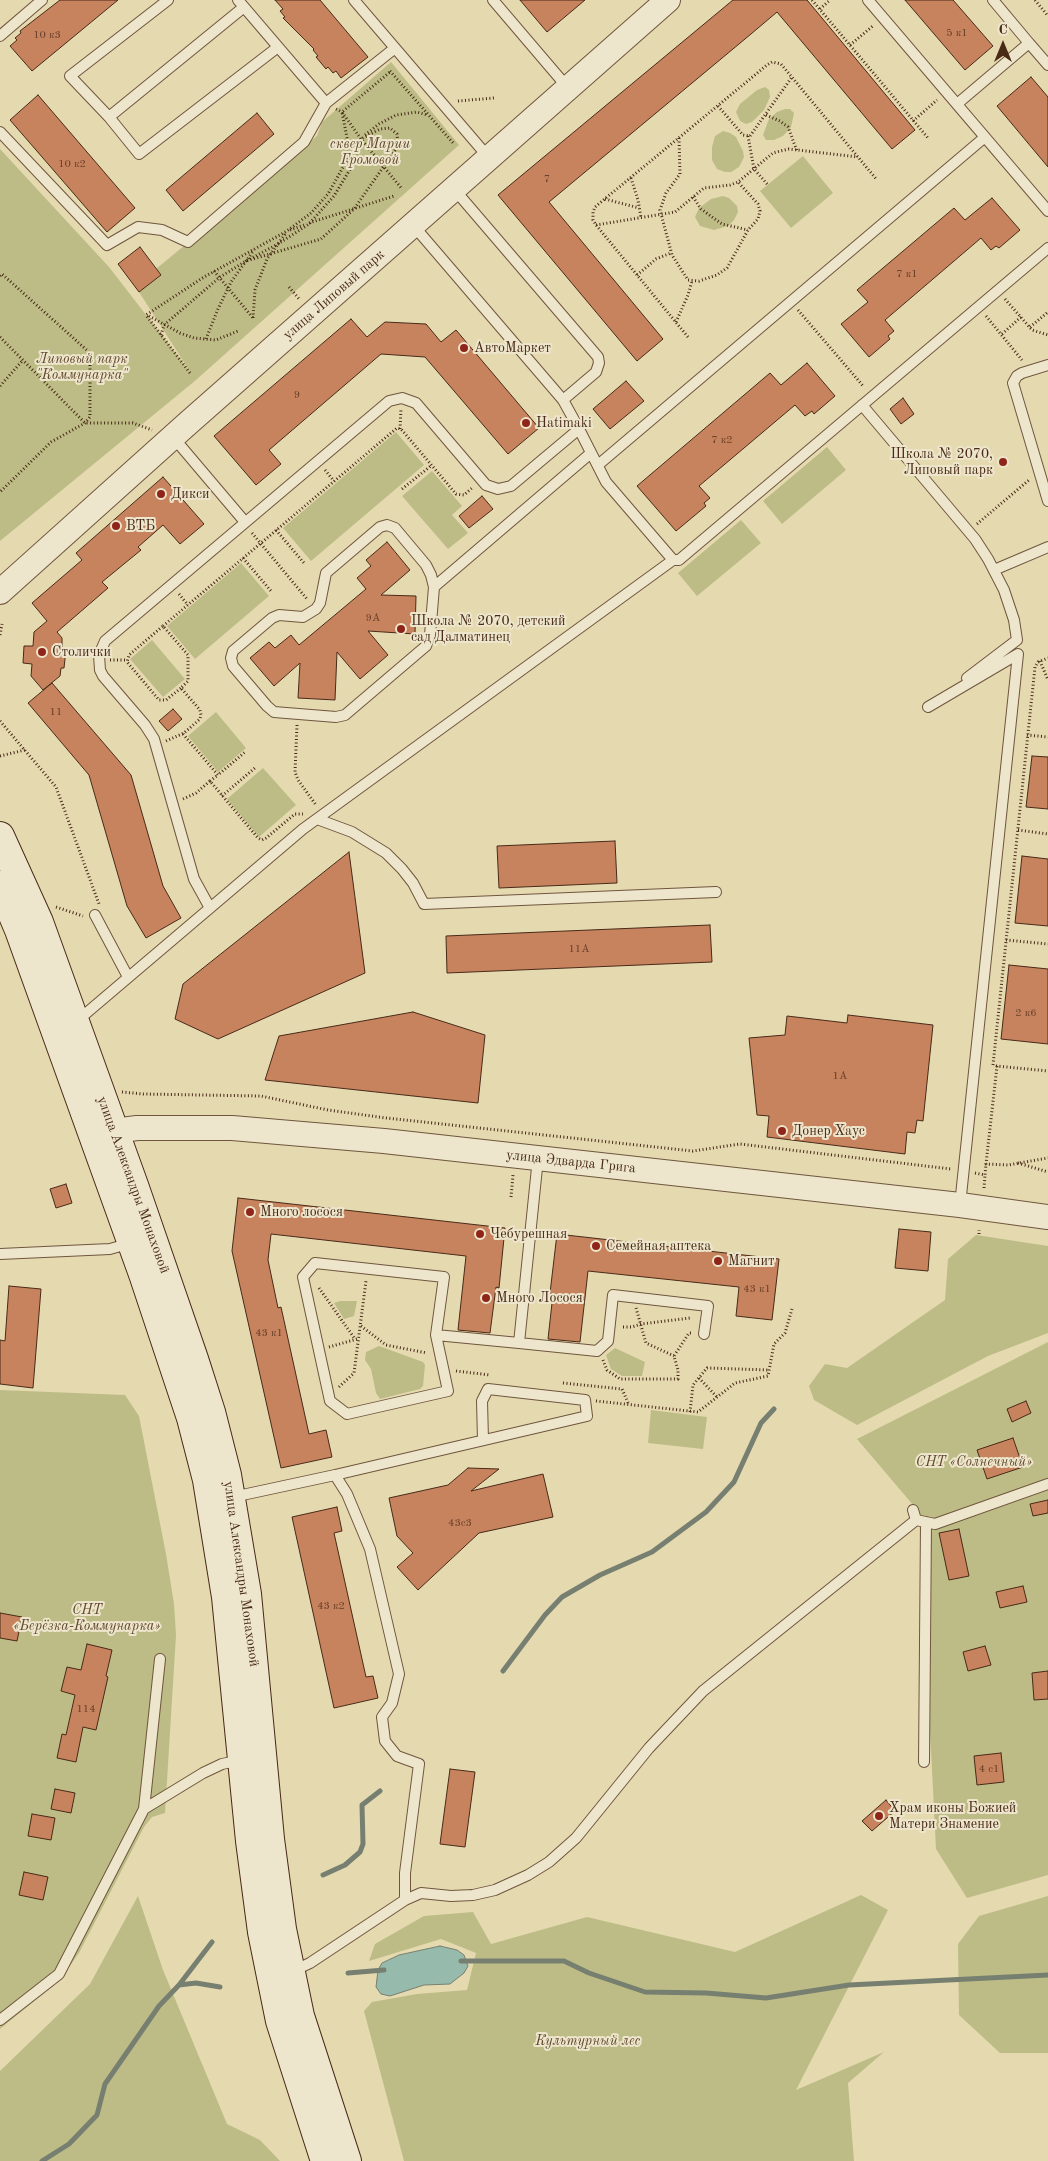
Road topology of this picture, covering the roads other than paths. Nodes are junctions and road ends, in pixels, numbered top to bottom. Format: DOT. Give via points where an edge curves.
graph roads {
  1 [pos="42,0"];
  2 [pos="168,0"];
  3 [pos="354,0"];
  4 [pos="493,0"];
  5 [pos="668,0"];
  6 [pos="868,0"];
  7 [pos="992,0"];
  8 [pos="241,4"];
  9 [pos="0,36"];
  10 [pos="1029,43"];
  11 [pos="278,47"];
  12 [pos="395,48"];
  13 [pos="1048,65"];
  14 [pos="568,88"];
  15 [pos="326,102"];
  16 [pos="957,104"];
  17 [pos="108,117"];
  18 [pos="0,132"];
  19 [pos="985,137"];
  20 [pos="489,158"];
  21 [pos="454,189"];
  22 [pos="1048,211"];
  23 [pos="413,225"];
  24 [pos="1048,248"];
  25 [pos="1048,365"];
  26 [pos="563,400"];
  27 [pos="862,405"];
  28 [pos="578,429"];
  29 [pos="172,436"];
  30 [pos="591,453"];
  31 [pos="598,465"];
  32 [pos="1046,487"];
  33 [pos="1048,501"];
  34 [pos="244,522"];
  35 [pos="1048,547"];
  36 [pos="673,560"];
  37 [pos="994,570"];
  38 [pos="434,587"];
  39 [pos="0,592"];
  40 [pos="317,819"];
  41 [pos="0,836"];
  42 [pos="0,885"];
  43 [pos="716,892"];
  44 [pos="210,908"];
  45 [pos="95,915"];
  46 [pos="128,977"];
  47 [pos="75,1023"];
  48 [pos="104,1134"];
  49 [pos="538,1158"];
  50 [pos="960,1205"];
  51 [pos="1048,1217"];
  52 [pos="132,1243"];
  53 [pos="0,1254"];
  54 [pos="704,1334"];
  55 [pos="436,1335"];
  56 [pos="519,1343"];
  57 [pos="484,1440"];
  58 [pos="335,1475"];
  59 [pos="1048,1484"];
  60 [pos="231,1497"];
  61 [pos="913,1510"];
  62 [pos="921,1521"];
  63 [pos="160,1659"];
  64 [pos="242,1759"];
  65 [pos="924,1762"];
  66 [pos="144,1810"];
  67 [pos="405,1900"];
  68 [pos="290,1972"];
  69 [pos="0,2020"];
  70 [pos="325,2161"];
  71 [pos="347,2161"];
  1 -- 9 [label="lane"];
  2 -- 17 [label="lane" via="70,76"];
  3 -- 12 [label="lane"];
  4 -- 14 [label="lane"];
  5 -- 14 [label="street, улица Липовый парк"];
  6 -- 16 [label="lane"];
  7 -- 10 [label="lane"];
  8 -- 11 [label="lane"];
  8 -- 17 [label="lane"];
  10 -- 13 [label="lane"];
  10 -- 16 [label="lane"];
  11 -- 15 [label="lane"];
  11 -- 17 [label="lane" via="139,154"];
  12 -- 15 [label="lane"];
  12 -- 20 [label="lane"];
  14 -- 20 [label="street, улица Липовый парк"];
  15 -- 18 [label="lane" via="304,142 188,242 162,230 138,227 107,245"];
  16 -- 19 [label="lane"];
  19 -- 22 [label="lane"];
  19 -- 31 [label="lane"];
  20 -- 21 [label="street, улица Липовый парк"];
  21 -- 23 [label="street, улица Липовый парк"];
  21 -- 26 [label="lane" via="598,357 596,372"];
  23 -- 26 [label="lane"];
  23 -- 29 [label="street, улица Липовый парк"];
  24 -- 27 [label="lane"];
  25 -- 32 [label="lane" via="1017,376 1013,383"];
  26 -- 28 [label="lane"];
  27 -- 36 [label="lane" via="682,558"];
  27 -- 37 [label="lane" via="969,531"];
  28 -- 30 [label="lane"];
  28 -- 34 [label="lane" via="511,486 498,489 482,480 416,403 402,398 385,403"];
  29 -- 34 [label="lane"];
  29 -- 39 [label="street, улица Липовый парк"];
  30 -- 31 [label="lane"];
  30 -- 38 [label="lane"];
  31 -- 36 [label="lane" via="606,482"];
  32 -- 33 [label="lane"];
  34 -- 44 [label="lane" via="105,641 100,650 99,664 103,676 146,726 157,745 194,878"];
  35 -- 37 [label="lane"];
  36 -- 40 [label="lane"];
  37 -- 50 [label="lane" via="1010,605 1017,640 928,707 1018,654"];
  38 -- 38 [label="lane" via="428,643 345,715 336,717 270,710 232,666 234,651 274,617 304,617 316,609 326,573 384,525 395,528 426,565"];
  40 -- 43 [label="lane" via="352,832 386,853 413,883 424,904"];
  40 -- 44 [label="lane"];
  41 -- 47 [label="main road, улица Александры Монаховой" via="39,922"];
  42 -- 48 [label="main road, улица Александры Монаховой"];
  44 -- 46 [label="lane"];
  45 -- 46 [label="lane"];
  46 -- 47 [label="lane"];
  47 -- 48 [label="main road, улица Александры Монаховой"];
  48 -- 49 [label="street, улица Эдварда Грига" via="137,1128 232,1128"];
  48 -- 52 [label="main road, улица Александры Монаховой"];
  48 -- 60 [label="main road, улица Александры Монаховой" via="197,1368"];
  49 -- 50 [label="street, улица Эдварда Грига"];
  49 -- 56 [label="lane"];
  50 -- 51 [label="street, улица Эдварда Грига"];
  52 -- 53 [label="lane" via="110,1249"];
  52 -- 64 [label="main road, улица Александры Монаховой" via="174,1366 207,1480 226,1597"];
  54 -- 56 [label="lane" via="708,1306 613,1295 608,1341 597,1351"];
  55 -- 55 [label="lane" via="444,1277 315,1263 303,1277 330,1401 347,1414 448,1391"];
  55 -- 56 [label="lane"];
  57 -- 57 [label="lane" via="587,1416 585,1400 488,1389 482,1401"];
  57 -- 58 [label="lane"];
  58 -- 60 [label="lane"];
  58 -- 67 [label="lane" via="347,1494 370,1549 399,1674 392,1702 382,1717 385,1741 397,1756 420,1764 405,1873"];
  59 -- 62 [label="lane" via="935,1524"];
  60 -- 68 [label="main road, улица Александры Монаховой" via="247,1594 275,1884"];
  61 -- 62 [label="lane"];
  62 -- 65 [label="lane"];
  62 -- 67 [label="lane" via="703,1691 649,1748 576,1838 549,1862 495,1890 451,1896 422,1893"];
  63 -- 66 [label="lane"];
  64 -- 66 [label="lane" via="204,1773"];
  64 -- 70 [label="main road, улица Александры Монаховой" via="255,1887 270,1980 280,2022"];
  66 -- 69 [label="lane" via="59,1974"];
  67 -- 68 [label="lane" via="310,1963"];
  68 -- 71 [label="main road, улица Александры Монаховой" via="300,2016"];
}
